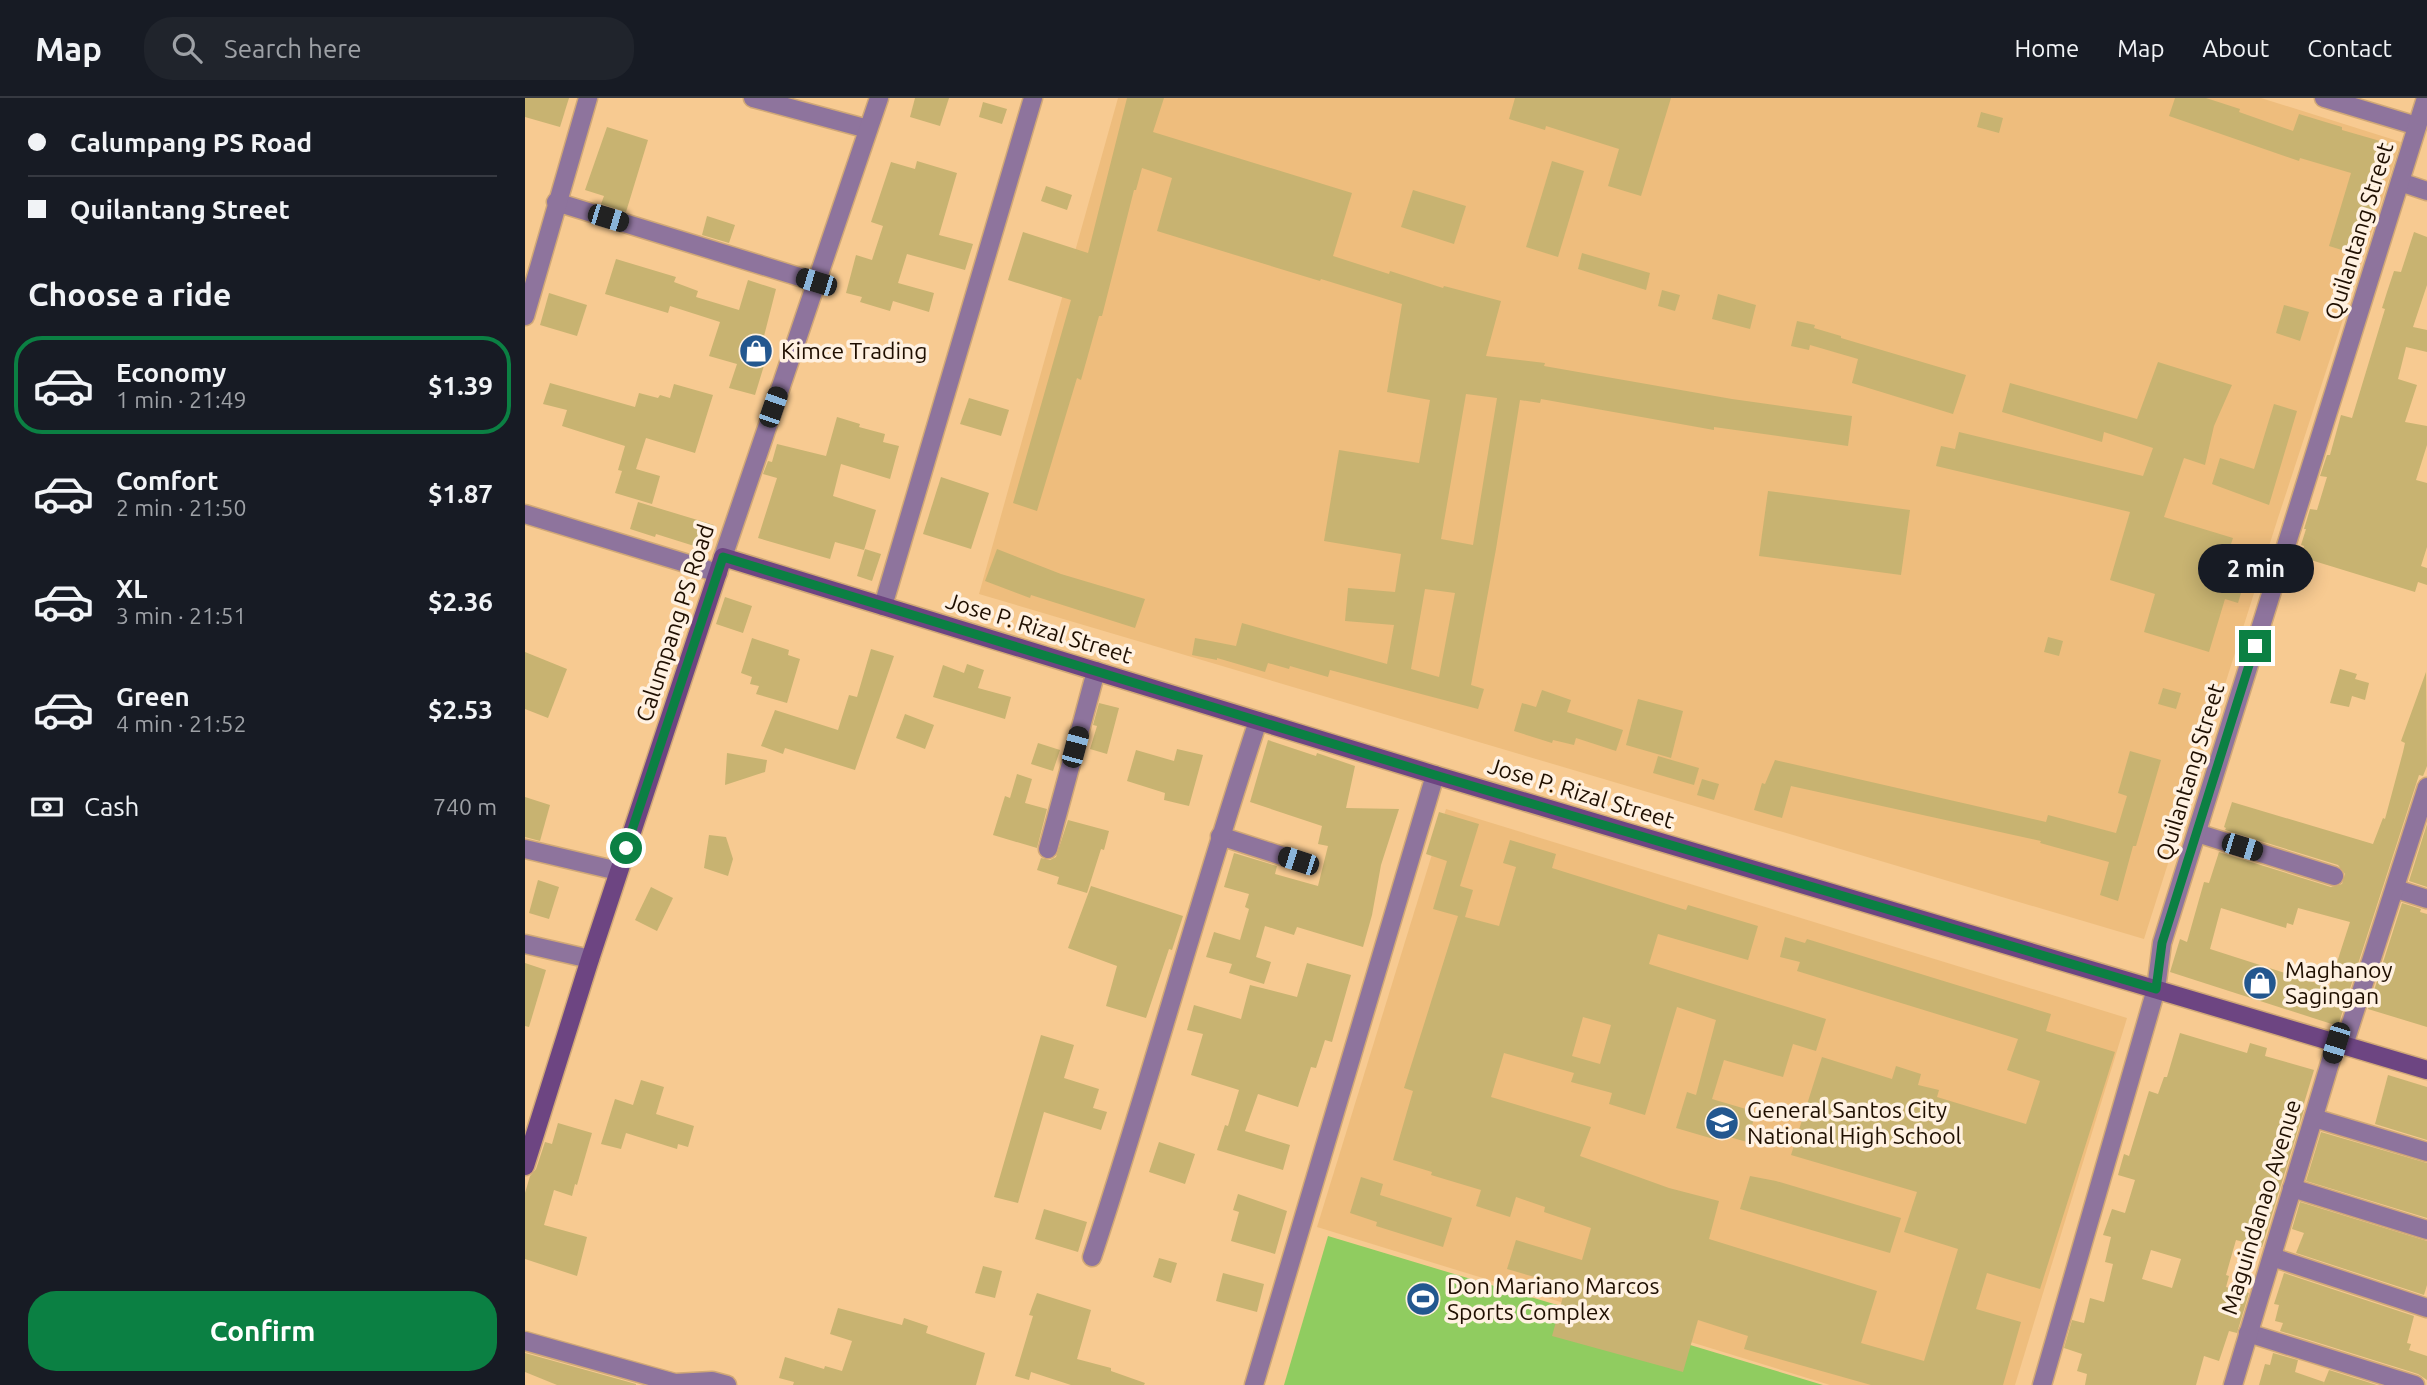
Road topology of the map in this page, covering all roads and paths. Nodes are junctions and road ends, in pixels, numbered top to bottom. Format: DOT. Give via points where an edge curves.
graph roads {
  1 [pos="587,98"];
  2 [pos="753,98"];
  3 [pos="879,98"];
  4 [pos="1033,98"];
  5 [pos="2324,98"];
  6 [pos="2426,98"];
  7 [pos="2417,126"];
  8 [pos="868,129"];
  9 [pos="2400,182"];
  10 [pos="2427,191"];
  11 [pos="557,202"];
  12 [pos="816,282"];
  13 [pos="525,316"];
  14 [pos="525,514"];
  15 [pos="720,565"];
  16 [pos="883,606"];
  17 [pos="1096,671"];
  18 [pos="1258,721"];
  19 [pos="1435,775"];
  20 [pos="2427,787"];
  21 [pos="2196,833"];
  22 [pos="1220,836"];
  23 [pos="525,849"];
  24 [pos="1048,849"];
  25 [pos="1298,861"];
  26 [pos="618,871"];
  27 [pos="2334,876"];
  28 [pos="2396,889"];
  29 [pos="2427,899"];
  30 [pos="525,944"];
  31 [pos="590,959"];
  32 [pos="2156,989"];
  33 [pos="2340,1044"];
  34 [pos="2427,1070"];
  35 [pos="2314,1118"];
  36 [pos="529,1139"];
  37 [pos="2427,1152"];
  38 [pos="525,1166"];
  39 [pos="2292,1188"];
  40 [pos="2427,1230"];
  41 [pos="1092,1257"];
  42 [pos="2271,1257"];
  43 [pos="2427,1308"];
  44 [pos="2248,1333"];
  45 [pos="525,1341"];
  46 [pos="727,1385"];
  47 [pos="1254,1385"];
  48 [pos="2042,1385"];
  49 [pos="2233,1385"];
  50 [pos="2415,1385"];
  1 -- 11 [label="street"];
  2 -- 8 [label="street"];
  3 -- 8 [label="street, Calumpang PS Road"];
  4 -- 16 [label="street"];
  5 -- 7 [label="street"];
  6 -- 7 [label="street, Quilantang Street"];
  7 -- 9 [label="street, Quilantang Street"];
  8 -- 12 [label="street, Calumpang PS Road"];
  9 -- 10 [label="street"];
  9 -- 21 [label="street, Quilantang Street"];
  11 -- 12 [label="street"];
  11 -- 13 [label="street"];
  12 -- 15 [label="street, Calumpang PS Road"];
  14 -- 15 [label="street"];
  15 -- 16 [label="street, Jose P. Rizal Street"];
  15 -- 26 [label="street, Calumpang PS Road"];
  16 -- 17 [label="street, Jose P. Rizal Street"];
  17 -- 18 [label="street, Jose P. Rizal Street"];
  17 -- 24 [label="street"];
  18 -- 19 [label="street, Jose P. Rizal Street"];
  18 -- 22 [label="street"];
  19 -- 32 [label="street, Jose P. Rizal Street"];
  19 -- 47 [label="street"];
  20 -- 28 [label="street, Maguindanao Avenue"];
  21 -- 27 [label="street"];
  21 -- 32 [label="street, Quilantang Street" via="2162,943"];
  22 -- 25 [label="street"];
  22 -- 41 [label="street"];
  23 -- 26 [label="street"];
  26 -- 31 [label="street, Calumpang PS Road"];
  28 -- 29 [label="street"];
  28 -- 33 [label="street, Maguindanao Avenue"];
  30 -- 31 [label="street"];
  31 -- 36 [label="street, Calumpang PS Road"];
  32 -- 33 [label="street, Jose P. Rizal Street"];
  32 -- 48 [label="street, Quilantang Street"];
  33 -- 34 [label="street, Jose P. Rizal Street"];
  33 -- 35 [label="street, Maguindanao Avenue"];
  35 -- 37 [label="street"];
  35 -- 39 [label="street, Maguindanao Avenue"];
  36 -- 38 [label="street, Calumpang PS Road"];
  39 -- 40 [label="street"];
  39 -- 42 [label="street, Maguindanao Avenue"];
  42 -- 43 [label="street"];
  42 -- 44 [label="street, Maguindanao Avenue"];
  44 -- 49 [label="street, Maguindanao Avenue"];
  44 -- 50 [label="street"];
  45 -- 46 [label="street" via="675,1383"];
}
